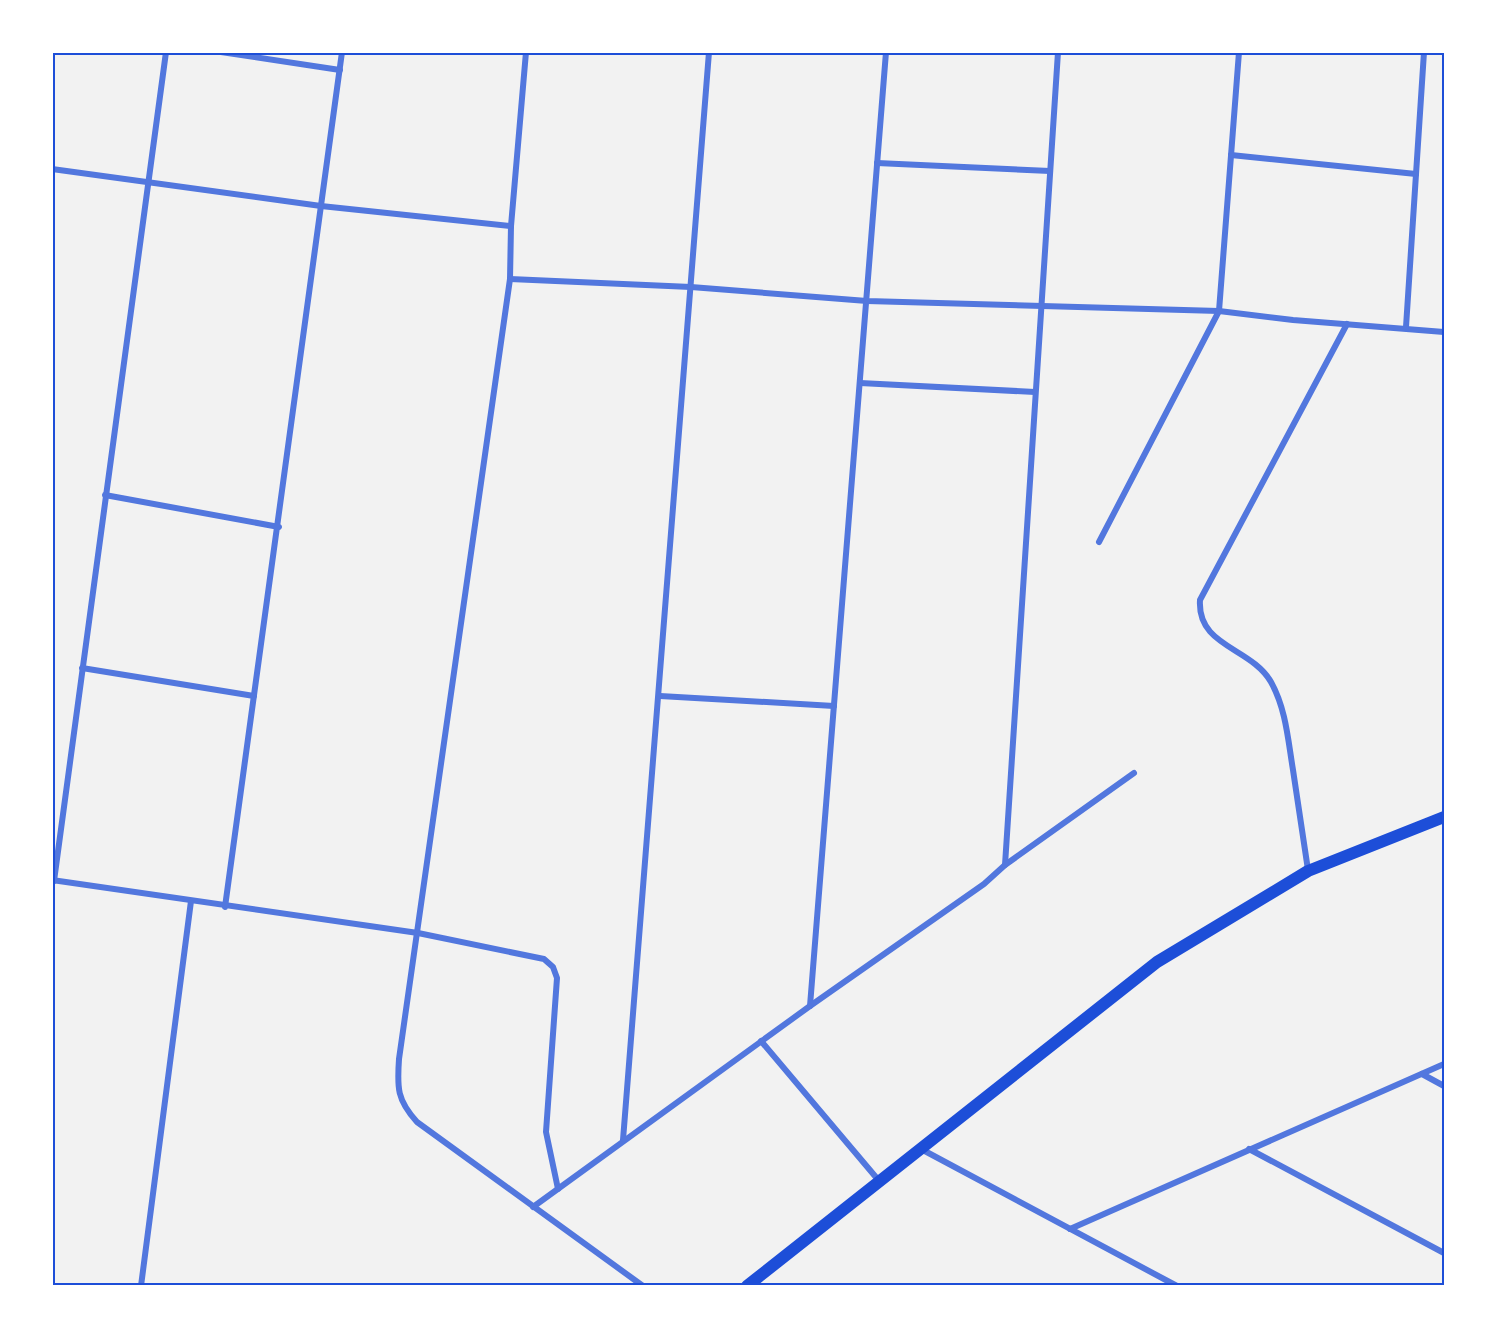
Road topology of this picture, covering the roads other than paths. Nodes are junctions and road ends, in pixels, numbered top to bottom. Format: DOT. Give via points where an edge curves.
graph roads {
  1 [pos="166,52"];
  2 [pos="221,52"];
  3 [pos="342,52"];
  4 [pos="526,52"];
  5 [pos="709,52"];
  6 [pos="886,52"];
  7 [pos="1058,52"];
  8 [pos="1239,52"];
  9 [pos="1424,52"];
  10 [pos="340,70"];
  11 [pos="1231,155"];
  12 [pos="877,163"];
  13 [pos="52,169"];
  14 [pos="1050,171"];
  15 [pos="1416,174"];
  16 [pos="147,184"];
  17 [pos="321,206"];
  18 [pos="511,226"];
  19 [pos="510,279"];
  20 [pos="691,287"];
  21 [pos="867,301"];
  22 [pos="1040,307"];
  23 [pos="1220,311"];
  24 [pos="1347,324"];
  25 [pos="1406,327"];
  26 [pos="1444,332"];
  27 [pos="860,383"];
  28 [pos="1035,392"];
  29 [pos="105,495"];
  30 [pos="279,527"];
  31 [pos="1099,542"];
  32 [pos="82,669"];
  33 [pos="254,696"];
  34 [pos="660,696"];
  35 [pos="834,706"];
  36 [pos="1134,772"];
  37 [pos="1444,817"];
  38 [pos="1005,865"];
  39 [pos="1308,871"];
  40 [pos="53,881"];
  41 [pos="191,901"];
  42 [pos="225,907"];
  43 [pos="418,933"];
  44 [pos="810,1005"];
  45 [pos="761,1041"];
  46 [pos="1444,1064"];
  47 [pos="1422,1074"];
  48 [pos="1444,1086"];
  49 [pos="623,1140"];
  50 [pos="921,1149"];
  51 [pos="1249,1149"];
  52 [pos="880,1182"];
  53 [pos="558,1189"];
  54 [pos="533,1206"];
  55 [pos="1070,1229"];
  56 [pos="1444,1253"];
  57 [pos="141,1286"];
  58 [pos="643,1286"];
  59 [pos="747,1286"];
  60 [pos="1177,1286"];
  1 -- 16 [label="street"];
  2 -- 10 [label="street"];
  3 -- 10 [label="street"];
  4 -- 18 [label="street"];
  5 -- 20 [label="street"];
  6 -- 12 [label="street"];
  7 -- 14 [label="street"];
  8 -- 11 [label="street"];
  9 -- 15 [label="street"];
  10 -- 17 [label="street"];
  11 -- 15 [label="street"];
  11 -- 23 [label="street"];
  12 -- 14 [label="street"];
  12 -- 21 [label="street"];
  13 -- 16 [label="street"];
  14 -- 22 [label="street"];
  15 -- 25 [label="street"];
  16 -- 17 [label="street"];
  16 -- 29 [label="street"];
  17 -- 18 [label="street"];
  17 -- 30 [label="street"];
  18 -- 19 [label="street"];
  19 -- 20 [label="street"];
  19 -- 43 [label="street"];
  20 -- 21 [label="street"];
  20 -- 34 [label="street"];
  21 -- 22 [label="street"];
  21 -- 27 [label="street"];
  22 -- 23 [label="street"];
  22 -- 28 [label="street"];
  23 -- 24 [label="street"];
  23 -- 31 [label="street"];
  24 -- 25 [label="street"];
  24 -- 39 [label="street" via="1199,607 1204,627 1269,679 1282,705"];
  25 -- 26 [label="street"];
  27 -- 28 [label="street"];
  27 -- 35 [label="street"];
  28 -- 38 [label="street"];
  29 -- 30 [label="street"];
  29 -- 32 [label="street"];
  30 -- 33 [label="street"];
  32 -- 33 [label="street"];
  32 -- 40 [label="street"];
  33 -- 42 [label="street"];
  34 -- 35 [label="street"];
  34 -- 49 [label="street"];
  35 -- 44 [label="street"];
  36 -- 38 [label="street"];
  37 -- 39 [label="main road"];
  38 -- 44 [label="street" via="984,884"];
  39 -- 50 [label="main road" via="1157,962"];
  40 -- 41 [label="street"];
  41 -- 42 [label="street"];
  41 -- 57 [label="street"];
  42 -- 43 [label="street"];
  43 -- 53 [label="street" via="544,958 553,967 557,978 546,1132"];
  43 -- 54 [label="street" via="397,1089 417,1122"];
  44 -- 45 [label="street"];
  45 -- 49 [label="street"];
  45 -- 52 [label="street"];
  46 -- 47 [label="street"];
  47 -- 48 [label="street"];
  47 -- 51 [label="street"];
  49 -- 53 [label="street"];
  50 -- 52 [label="main road"];
  50 -- 55 [label="street"];
  51 -- 55 [label="street"];
  51 -- 56 [label="street"];
  52 -- 59 [label="main road"];
  53 -- 54 [label="street"];
  54 -- 58 [label="street"];
  55 -- 60 [label="street"];
}
